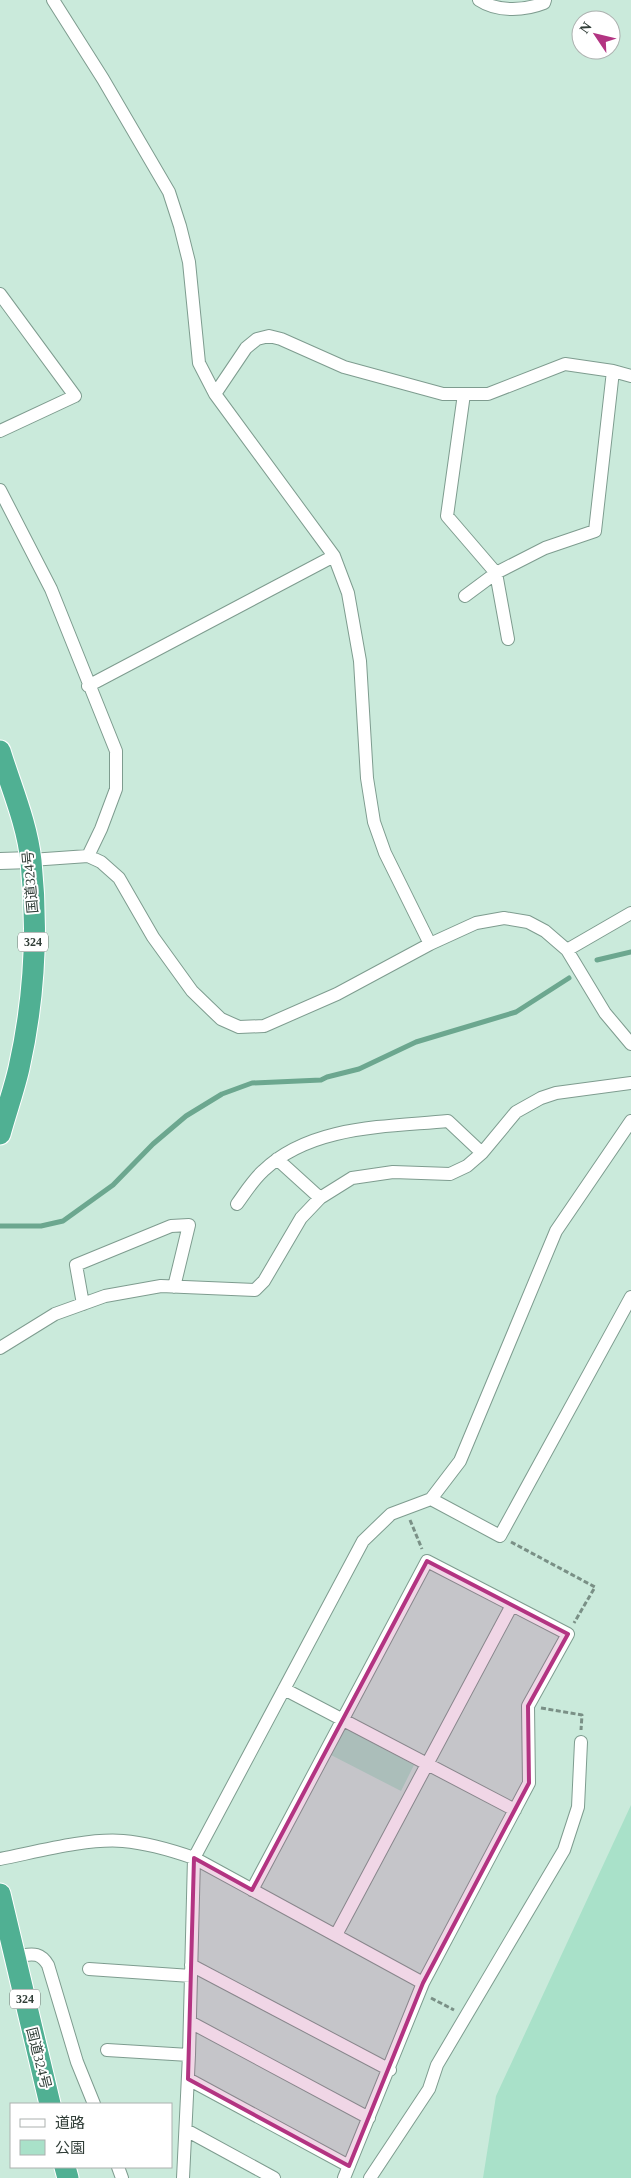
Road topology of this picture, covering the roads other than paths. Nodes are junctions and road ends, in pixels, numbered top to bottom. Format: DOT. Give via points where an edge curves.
graph roads {
  1 [pos="53,0"];
  2 [pos="478,0"];
  3 [pos="545,0"];
  4 [pos="0,294"];
  5 [pos="613,371"];
  6 [pos="631,376"];
  7 [pos="215,394"];
  8 [pos="464,394"];
  9 [pos="0,431"];
  10 [pos="0,490"];
  11 [pos="334,556"];
  12 [pos="496,573"];
  13 [pos="465,596"];
  14 [pos="508,639"];
  15 [pos="88,686"];
  16 [pos="0,751"];
  17 [pos="88,856"];
  18 [pos="31,860"];
  19 [pos="0,861"];
  20 [pos="631,914"];
  21 [pos="430,944"];
  22 [pos="567,950"];
  23 [pos="631,1044"];
  24 [pos="631,1083"];
  25 [pos="631,1122"];
  26 [pos="0,1134"];
  27 [pos="482,1153"];
  28 [pos="277,1159"];
  29 [pos="320,1198"];
  30 [pos="237,1204"];
  31 [pos="174,1287"];
  32 [pos="631,1297"];
  33 [pos="83,1304"];
  34 [pos="0,1348"];
  35 [pos="431,1499"];
  36 [pos="512,1605"];
  37 [pos="284,1689"];
  38 [pos="343,1720"];
  39 [pos="581,1742"];
  40 [pos="427,1764"];
  41 [pos="515,1810"];
  42 [pos="194,1858"];
  43 [pos="0,1859"];
  44 [pos="252,1890"];
  45 [pos="0,1894"];
  46 [pos="336,1935"];
  47 [pos="14,1956"];
  48 [pos="89,1969"];
  49 [pos="191,1970"];
  50 [pos="421,1987"];
  51 [pos="190,2022"];
  52 [pos="107,2050"];
  53 [pos="189,2055"];
  54 [pos="390,2070"];
  55 [pos="188,2080"];
  56 [pos="50,2103"];
  57 [pos="94,2103"];
  58 [pos="369,2118"];
  59 [pos="186,2130"];
  60 [pos="349,2166"];
  61 [pos="183,2178"];
  62 [pos="274,2178"];
  63 [pos="344,2178"];
  64 [pos="370,2178"];
  1 -- 7 [label="street" via="169,192 189,262 199,362"];
  2 -- 3 [label="street" via="494,8 532,8"];
  4 -- 9 [label="street" via="75,396"];
  5 -- 6 [label="street"];
  5 -- 8 [label="street" via="565,364 488,394"];
  5 -- 12 [label="street" via="595,531 545,548"];
  7 -- 8 [label="street" via="246,348 257,339 268,336 344,367 443,394"];
  7 -- 11 [label="street"];
  8 -- 12 [label="street" via="447,516"];
  10 -- 15 [label="street" via="51,589"];
  11 -- 15 [label="street"];
  11 -- 21 [label="street" via="348,593 360,661 367,778 374,822 385,853"];
  12 -- 13 [label="street"];
  12 -- 14 [label="street"];
  15 -- 17 [label="street" via="116,751 116,789"];
  16 -- 18 [label="highway, 国道324号 / 324"];
  17 -- 18 [label="street"];
  17 -- 21 [label="street" via="101,862 119,878 153,937 192,991 221,1019 239,1027 264,1026 338,994"];
  18 -- 19 [label="street"];
  18 -- 26 [label="highway, 国道324号 / 324" via="34,927 30,998 19,1068"];
  20 -- 22 [label="street"];
  21 -- 22 [label="street" via="476,923 504,918 528,922 546,931"];
  22 -- 23 [label="street" via="605,1013"];
  24 -- 27 [label="street" via="541,1098 516,1112"];
  25 -- 35 [label="street" via="556,1231 460,1461"];
  27 -- 28 [label="street" via="448,1121 348,1130 315,1140"];
  27 -- 29 [label="street" via="467,1166 450,1174 393,1172 352,1178"];
  28 -- 29 [label="street"];
  28 -- 30 [label="street" via="262,1172"];
  29 -- 31 [label="street" via="301,1218 255,1290"];
  31 -- 33 [label="street" via="161,1286 105,1296"];
  31 -- 33 [label="street" via="189,1225 171,1226 76,1265"];
  32 -- 35 [label="street" via="500,1536"];
  33 -- 34 [label="street" via="55,1314"];
  35 -- 37 [label="street" via="391,1514 363,1541"];
  36 -- 38 [label="street" via="428,1561"];
  36 -- 40 [label="street"];
  36 -- 41 [label="street" via="568,1634 528,1706 529,1783"];
  37 -- 38 [label="street"];
  37 -- 42 [label="street"];
  38 -- 40 [label="street"];
  38 -- 44 [label="street"];
  39 -- 64 [label="street" via="578,1807 564,1850 437,2065 429,2089"];
  40 -- 41 [label="street"];
  40 -- 46 [label="street"];
  41 -- 50 [label="street"];
  42 -- 43 [label="street" via="157,1846 121,1840"];
  42 -- 44 [label="street"];
  42 -- 49 [label="street"];
  44 -- 46 [label="street"];
  45 -- 47 [label="highway, 国道324号 / 324"];
  46 -- 50 [label="street"];
  47 -- 56 [label="highway, 国道324号 / 324"];
  47 -- 57 [label="street" via="37,1954 48,1965 77,2062"];
  48 -- 49 [label="street"];
  49 -- 51 [label="street"];
  49 -- 54 [label="street"];
  50 -- 54 [label="street"];
  51 -- 53 [label="street"];
  51 -- 58 [label="street"];
  52 -- 53 [label="street"];
  53 -- 55 [label="street"];
  54 -- 58 [label="street"];
  55 -- 59 [label="street"];
  55 -- 60 [label="street"];
  58 -- 60 [label="street"];
  59 -- 61 [label="street"];
  59 -- 62 [label="street"];
  60 -- 63 [label="street"];
}
